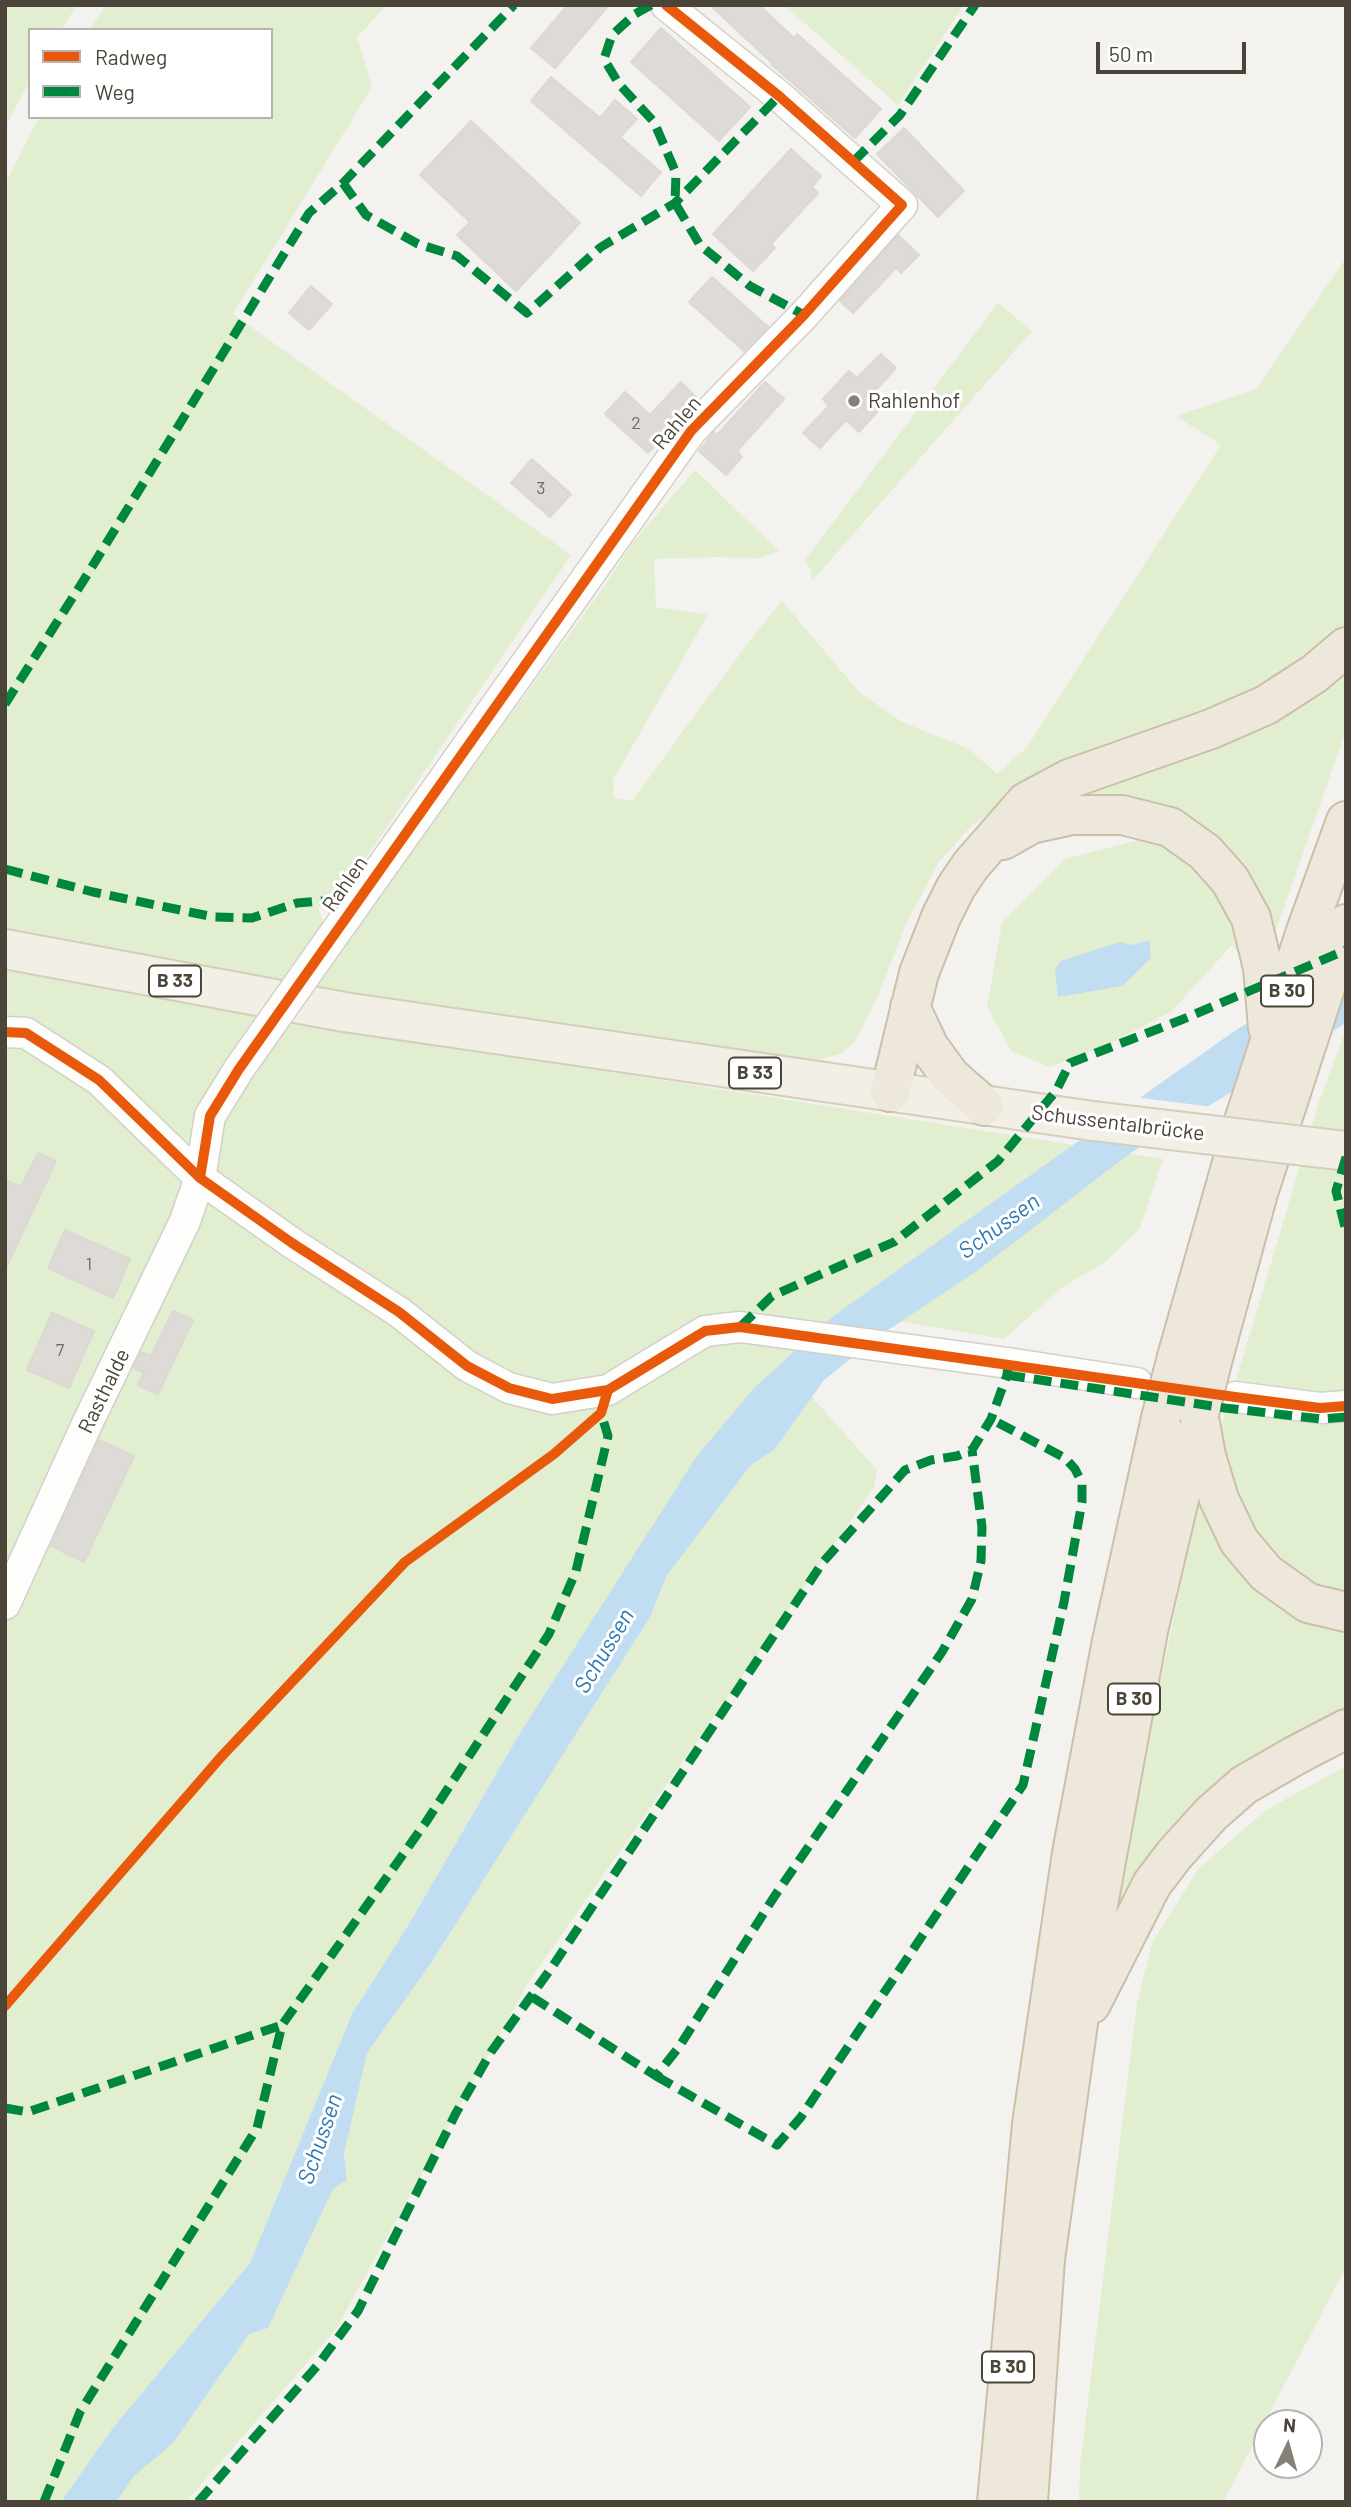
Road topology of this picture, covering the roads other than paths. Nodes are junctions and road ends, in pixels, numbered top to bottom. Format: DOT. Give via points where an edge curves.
graph roads {
  1 [pos="666,5"];
  2 [pos="1346,647"];
  3 [pos="1346,821"];
  4 [pos="986,850"];
  5 [pos="1346,924"];
  6 [pos="330,940"];
  7 [pos="5,949"];
  8 [pos="910,1007"];
  9 [pos="5,1032"];
  10 [pos="1269,1048"];
  11 [pos="890,1092"];
  12 [pos="984,1105"];
  13 [pos="1346,1151"];
  14 [pos="200,1178"];
  15 [pos="1195,1357"];
  16 [pos="1137,1383"];
  17 [pos="1234,1397"];
  18 [pos="1346,1406"];
  19 [pos="1199,1414"];
  20 [pos="5,1604"];
  21 [pos="1346,1612"];
  22 [pos="1346,1729"];
  23 [pos="1078,1987"];
  24 [pos="1062,2027"];
  25 [pos="998,2502"];
  26 [pos="1028,2502"];
  1 -- 6 [label="street, Rahlen" via="779,96 902,205 691,431"];
  2 -- 4 [label="highway" via="1266,705 1069,779 1026,802"];
  3 -- 10 [label="highway, B 30"];
  4 -- 8 [label="highway" via="961,879 941,917"];
  4 -- 10 [label="highway" via="1031,824 1072,814 1122,816 1170,827 1205,852 1230,880 1251,918 1263,968"];
  5 -- 15 [label="highway, B 30" via="1258,1193"];
  6 -- 14 [label="street, Rasthalde, bridge" via="210,1116"];
  7 -- 11 [label="main road, B 33" via="344,1012"];
  8 -- 11 [label="highway"];
  8 -- 12 [label="highway" via="929,1047 950,1076"];
  9 -- 14 [label="street" via="26,1033 99,1080"];
  10 -- 15 [label="highway, B 30" via="1244,1121"];
  11 -- 12 [label="main road, Schussentalbrücke / B 33"];
  12 -- 13 [label="main road, Schussentalbrücke / B 33, bridge"];
  14 -- 16 [label="street" via="398,1312 467,1366 509,1388 552,1399 608,1390 705,1331 740,1327"];
  14 -- 20 [label="street, Rasthalde" via="185,1221"];
  15 -- 19 [label="highway, B 30, bridge"];
  15 -- 23 [label="highway, B 30, bridge" via="1161,1418 1072,1853"];
  17 -- 18 [label="street" via="1320,1408"];
  19 -- 21 [label="highway" via="1216,1488 1239,1541 1266,1573 1308,1603"];
  19 -- 23 [label="highway, B 30" via="1148,1631"];
  22 -- 23 [label="highway" via="1244,1786 1211,1814 1174,1855"];
  23 -- 24 [label="highway"];
  24 -- 25 [label="highway, B 30" via="1023,2205"];
  24 -- 26 [label="highway, B 30"];
}
